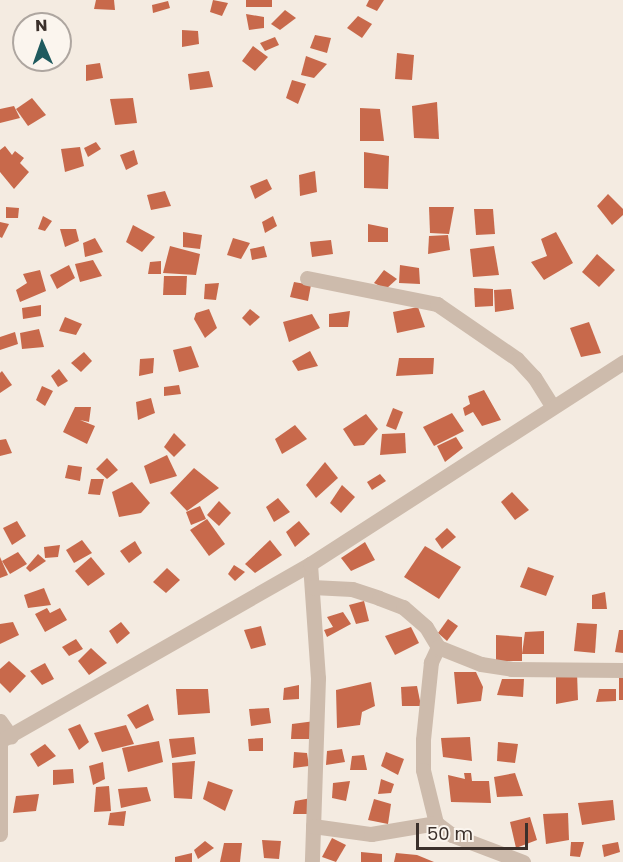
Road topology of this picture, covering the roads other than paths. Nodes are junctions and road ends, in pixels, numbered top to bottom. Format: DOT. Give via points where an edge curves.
graph roads {
  1 [pos="308,278"];
  2 [pos="623,362"];
  3 [pos="552,406"];
  4 [pos="310,564"];
  5 [pos="312,587"];
  6 [pos="438,647"];
  7 [pos="623,670"];
  8 [pos="0,721"];
  9 [pos="11,737"];
  10 [pos="436,823"];
  11 [pos="313,826"];
  12 [pos="0,834"];
  13 [pos="312,862"];
  14 [pos="523,862"];
  1 -- 3 [label="street" via="437,304 517,359"];
  2 -- 3 [label="street"];
  3 -- 4 [label="street"];
  4 -- 5 [label="street"];
  4 -- 9 [label="street"];
  5 -- 6 [label="street" via="352,589 403,607 426,627"];
  5 -- 11 [label="street" via="318,678"];
  6 -- 7 [label="street" via="481,664 511,669"];
  6 -- 10 [label="street" via="431,662 423,740 423,770"];
  8 -- 9 [label="street"];
  9 -- 12 [label="street" via="0,741"];
  10 -- 11 [label="street" via="371,834"];
  10 -- 14 [label="street" via="452,835"];
  11 -- 13 [label="street"];
}
